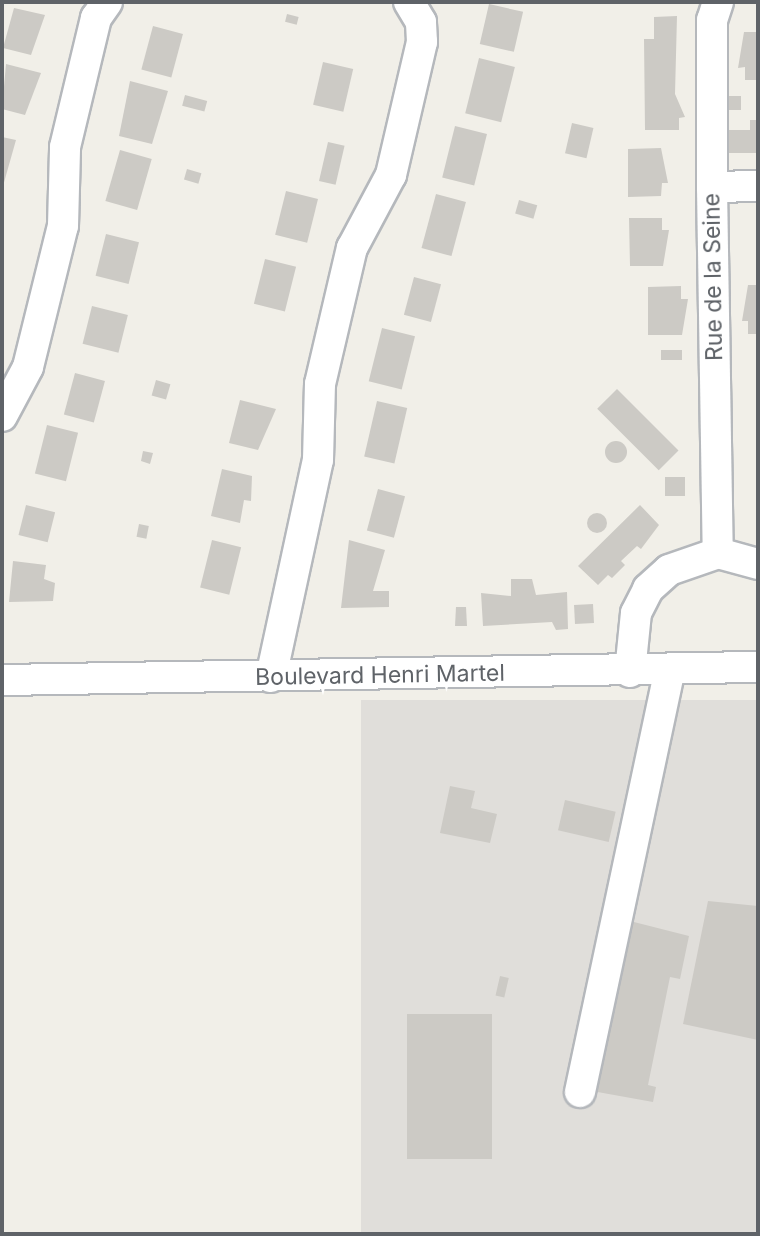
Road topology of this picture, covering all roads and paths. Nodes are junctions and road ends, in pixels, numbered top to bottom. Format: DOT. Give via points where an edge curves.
graph roads {
  1 [pos="107,2"];
  2 [pos="409,2"];
  3 [pos="718,2"];
  4 [pos="758,186"];
  5 [pos="712,187"];
  6 [pos="2,416"];
  7 [pos="719,553"];
  8 [pos="758,564"];
  9 [pos="758,667"];
  10 [pos="670,670"];
  11 [pos="630,672"];
  12 [pos="271,677"];
  13 [pos="2,680"];
  14 [pos="580,1092"];
  1 -- 6 [label="street" via="96,18 65,147 63,226 28,367"];
  2 -- 12 [label="street" via="421,22 422,42 391,174 352,248 320,384 318,460"];
  3 -- 5 [label="street, Rue de la Seine" via="712,20"];
  4 -- 5 [label="street"];
  5 -- 7 [label="street, Rue de la Seine"];
  7 -- 8 [label="street"];
  7 -- 11 [label="street" via="669,570 648,589 636,613"];
  9 -- 10 [label="street, Boulevard Henri Martel"];
  10 -- 11 [label="street, Boulevard Henri Martel"];
  10 -- 14 [label="street"];
  11 -- 12 [label="street, Boulevard Henri Martel"];
  12 -- 13 [label="street, Boulevard Henri Martel"];
}
